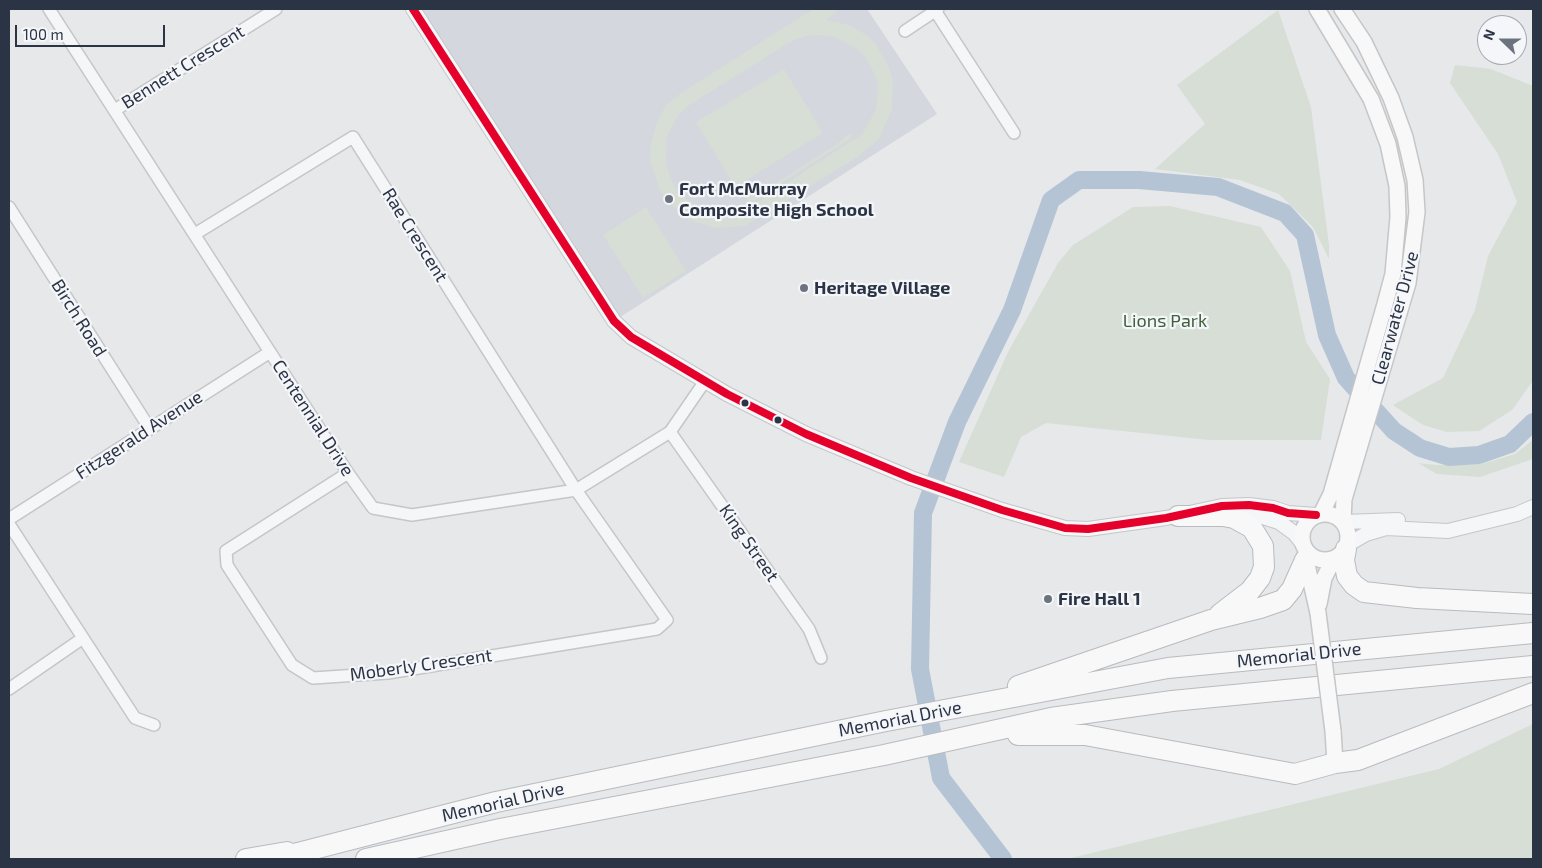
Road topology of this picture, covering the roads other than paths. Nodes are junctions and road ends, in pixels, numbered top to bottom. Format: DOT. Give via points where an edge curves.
graph roads {
  1 [pos="49,9"];
  2 [pos="276,9"];
  3 [pos="413,9"];
  4 [pos="936,9"];
  5 [pos="1317,9"];
  6 [pos="1342,9"];
  7 [pos="905,31"];
  8 [pos="115,110"];
  9 [pos="1014,133"];
  10 [pos="9,207"];
  11 [pos="195,234"];
  12 [pos="270,352"];
  13 [pos="705,381"];
  14 [pos="150,429"];
  15 [pos="670,432"];
  16 [pos="348,473"];
  17 [pos="576,490"];
  18 [pos="1338,497"];
  19 [pos="1533,506"];
  20 [pos="1204,511"];
  21 [pos="1319,514"];
  22 [pos="1178,516"];
  23 [pos="9,519"];
  24 [pos="1344,521"];
  25 [pos="9,524"];
  26 [pos="1448,531"];
  27 [pos="1304,550"];
  28 [pos="1342,551"];
  29 [pos="1533,604"];
  30 [pos="1318,613"];
  31 [pos="1211,620"];
  32 [pos="1533,633"];
  33 [pos="83,638"];
  34 [pos="821,658"];
  35 [pos="1533,666"];
  36 [pos="9,689"];
  37 [pos="1533,693"];
  38 [pos="963,706"];
  39 [pos="154,725"];
  40 [pos="973,737"];
  41 [pos="1335,763"];
  42 [pos="343,842"];
  43 [pos="373,858"];
  44 [pos="246,859"];
  45 [pos="275,859"];
  1 -- 8 [label="street, Centennial Drive"];
  2 -- 8 [label="street, Bennett Crescent"];
  3 -- 13 [label="street" via="614,320 632,336"];
  4 -- 7 [label="street"];
  4 -- 9 [label="street"];
  5 -- 18 [label="main road, Clearwater Drive" via="1371,99 1388,144 1397,186 1393,274"];
  6 -- 18 [label="main road, Clearwater Drive" via="1364,42 1391,98 1415,180 1417,212 1400,311"];
  8 -- 11 [label="street, Centennial Drive"];
  10 -- 14 [label="street, Birch Road"];
  11 -- 12 [label="street, Centennial Drive"];
  11 -- 17 [label="street, Rae Crescent" via="353,137"];
  12 -- 14 [label="street, Fitzgerald Avenue"];
  12 -- 16 [label="street, Centennial Drive"];
  13 -- 15 [label="street, Centennial Drive"];
  13 -- 22 [label="street" via="784,424 911,478 1065,528"];
  14 -- 23 [label="street, Fitzgerald Avenue"];
  15 -- 17 [label="street, Centennial Drive"];
  15 -- 34 [label="street, King Street" via="809,628"];
  16 -- 17 [label="street, Centennial Drive" via="373,508 412,515"];
  16 -- 17 [label="street, Moberly Crescent" via="226,551 227,565 292,665 313,678 388,672 657,629 667,620"];
  18 -- 21 [label="main road, Clearwater Drive"];
  18 -- 24 [label="main road, Clearwater Drive"];
  19 -- 26 [label="street" via="1500,519"];
  20 -- 21 [label="street" via="1222,506 1249,505 1288,513"];
  20 -- 22 [label="street"];
  20 -- 27 [label="street" via="1264,516 1287,527"];
  21 -- 24 [label="main road"];
  21 -- 27 [label="main road" via="1304,527"];
  22 -- 31 [label="highway" via="1234,518 1252,528 1263,546 1264,567 1250,591"];
  24 -- 26 [label="street" via="1397,520"];
  24 -- 28 [label="main road" via="1349,535"];
  25 -- 33 [label="street"];
  26 -- 28 [label="street" via="1386,528 1366,534"];
  27 -- 28 [label="main road" via="1316,559 1326,561"];
  27 -- 30 [label="main road"];
  27 -- 31 [label="highway" via="1292,589 1283,600"];
  28 -- 29 [label="highway" via="1347,576 1364,592"];
  28 -- 30 [label="main road" via="1324,578"];
  30 -- 41 [label="main road, bridge"];
  31 -- 38 [label="highway"];
  32 -- 38 [label="highway, Memorial Drive" via="1168,668"];
  33 -- 36 [label="street"];
  33 -- 39 [label="street" via="135,718"];
  35 -- 40 [label="highway, Memorial Drive" via="1172,701 1051,718"];
  37 -- 41 [label="highway" via="1358,760"];
  38 -- 42 [label="highway, Memorial Drive" via="496,802"];
  40 -- 41 [label="highway" via="1085,735 1295,774"];
  40 -- 43 [label="highway, Memorial Drive" via="508,827"];
  42 -- 44 [label="highway"];
  42 -- 45 [label="highway, Memorial Drive"];
}
